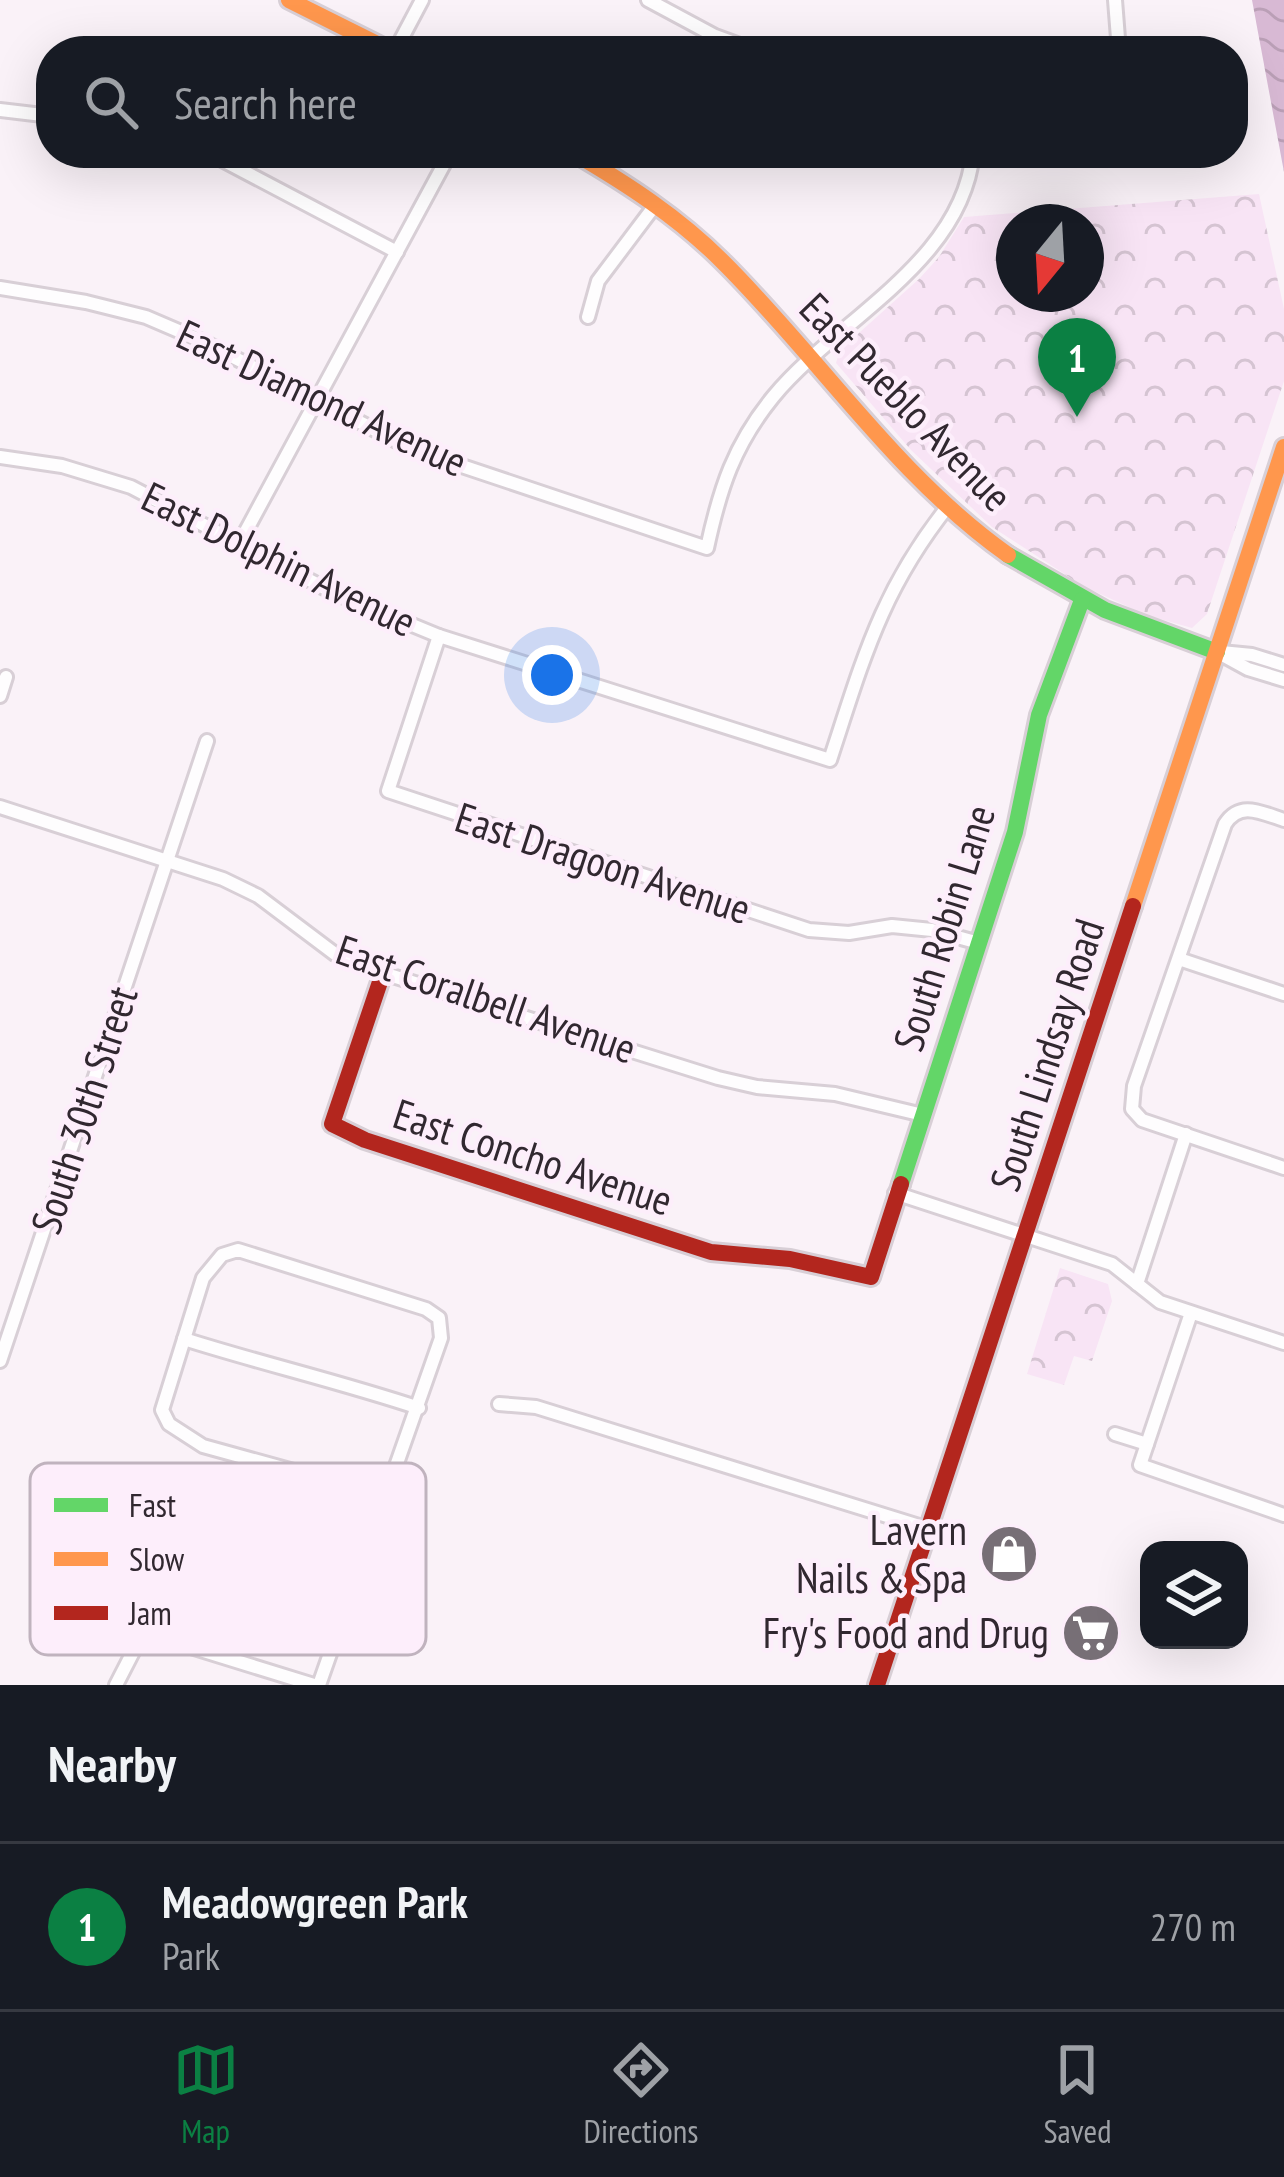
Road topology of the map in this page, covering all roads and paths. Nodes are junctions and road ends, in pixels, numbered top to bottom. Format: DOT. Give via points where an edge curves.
graph roads {
  1 [pos="289,0"];
  2 [pos="422,0"];
  3 [pos="648,0"];
  4 [pos="1115,0"];
  5 [pos="362,36"];
  6 [pos="402,36"];
  7 [pos="715,36"];
  8 [pos="1118,36"];
  9 [pos="0,110"];
  10 [pos="36,114"];
  11 [pos="237,168"];
  12 [pos="442,168"];
  13 [pos="598,168"];
  14 [pos="971,168"];
  15 [pos="656,204"];
  16 [pos="397,252"];
  17 [pos="0,288"];
  18 [pos="588,317"];
  19 [pos="812,360"];
  20 [pos="317,399"];
  21 [pos="1284,447"];
  22 [pos="0,457"];
  23 [pos="949,506"];
  24 [pos="239,544"];
  25 [pos="1082,600"];
  26 [pos="439,636"];
  27 [pos="1216,652"];
  28 [pos="1284,665"];
  29 [pos="6,677"];
  30 [pos="1284,680"];
  31 [pos="0,696"];
  32 [pos="207,741"];
  33 [pos="0,807"];
  34 [pos="1284,820"];
  35 [pos="167,859"];
  36 [pos="979,943"];
  37 [pos="1179,959"];
  38 [pos="383,973"];
  39 [pos="1284,994"];
  40 [pos="923,1114"];
  41 [pos="1186,1134"];
  42 [pos="1284,1168"];
  43 [pos="895,1193"];
  44 [pos="1027,1234"];
  45 [pos="871,1277"];
  46 [pos="1137,1284"];
  47 [pos="1191,1313"];
  48 [pos="184,1339"];
  49 [pos="1284,1343"];
  50 [pos="0,1361"];
  51 [pos="499,1404"];
  52 [pos="418,1408"];
  53 [pos="1115,1434"];
  54 [pos="1147,1444"];
  55 [pos="270,1463"];
  56 [pos="399,1463"];
  57 [pos="1284,1516"];
  58 [pos="928,1529"];
  59 [pos="129,1655"];
  60 [pos="218,1655"];
  61 [pos="328,1655"];
  62 [pos="116,1685"];
  63 [pos="317,1685"];
  64 [pos="878,1685"];
  1 -- 5 [label="street"];
  2 -- 6 [label="street"];
  3 -- 7 [label="street"];
  4 -- 8 [label="street"];
  9 -- 10 [label="street"];
  11 -- 16 [label="street"];
  12 -- 16 [label="street"];
  13 -- 15 [label="street, East Pueblo Avenue"];
  14 -- 19 [label="street" via="955,214 893,288"];
  15 -- 18 [label="street" via="598,281"];
  15 -- 19 [label="street, East Pueblo Avenue" via="720,259"];
  16 -- 20 [label="street"];
  17 -- 20 [label="street, East Diamond Avenue" via="146,317"];
  19 -- 20 [label="street, East Diamond Avenue" via="774,396 732,457 707,548 414,450"];
  19 -- 23 [label="street, East Pueblo Avenue"];
  20 -- 24 [label="street"];
  21 -- 27 [label="street, South Lindsay Road"];
  22 -- 24 [label="street, East Dolphin Avenue" via="131,487"];
  23 -- 25 [label="street, East Pueblo Avenue" via="1002,551"];
  23 -- 26 [label="street, East Dolphin Avenue" via="911,552 872,630 830,760"];
  24 -- 26 [label="street, East Dolphin Avenue"];
  25 -- 27 [label="street, East Pueblo Avenue"];
  25 -- 36 [label="street, South Robin Lane" via="1039,716 1015,832"];
  26 -- 36 [label="street, East Dragoon Avenue" via="388,791 809,930 892,926"];
  27 -- 28 [label="street, East Pueblo Avenue"];
  27 -- 30 [label="street, East Pueblo Avenue"];
  27 -- 44 [label="street, South Lindsay Road"];
  29 -- 31 [label="street"];
  32 -- 35 [label="street, South 30th Street"];
  33 -- 35 [label="street, East Coralbell Avenue"];
  34 -- 37 [label="street" via="1253,810 1235,812 1225,824"];
  35 -- 38 [label="street, East Coralbell Avenue" via="258,896 335,954"];
  35 -- 50 [label="street, South 30th Street"];
  36 -- 40 [label="street, South Robin Lane"];
  37 -- 39 [label="street"];
  37 -- 41 [label="street" via="1132,1109"];
  38 -- 40 [label="street, East Coralbell Avenue" via="718,1078"];
  38 -- 45 [label="street, East Concho Avenue" via="332,1124 711,1252"];
  40 -- 43 [label="street, South Robin Lane"];
  41 -- 42 [label="street"];
  41 -- 46 [label="street"];
  43 -- 44 [label="street"];
  43 -- 45 [label="street, South Robin Lane"];
  44 -- 46 [label="street" via="1112,1264"];
  44 -- 58 [label="street, South Lindsay Road"];
  46 -- 47 [label="street"];
  47 -- 49 [label="street"];
  47 -- 54 [label="street"];
  48 -- 52 [label="street"];
  48 -- 52 [label="street" via="211,1265 238,1250 439,1318 441,1338"];
  48 -- 55 [label="street" via="162,1410 169,1424 187,1439"];
  51 -- 58 [label="street" via="536,1407"];
  52 -- 56 [label="street"];
  53 -- 54 [label="street"];
  54 -- 57 [label="street" via="1140,1465"];
  58 -- 64 [label="street, South Lindsay Road"];
  59 -- 62 [label="street"];
  60 -- 63 [label="street"];
  61 -- 63 [label="street"];
}
